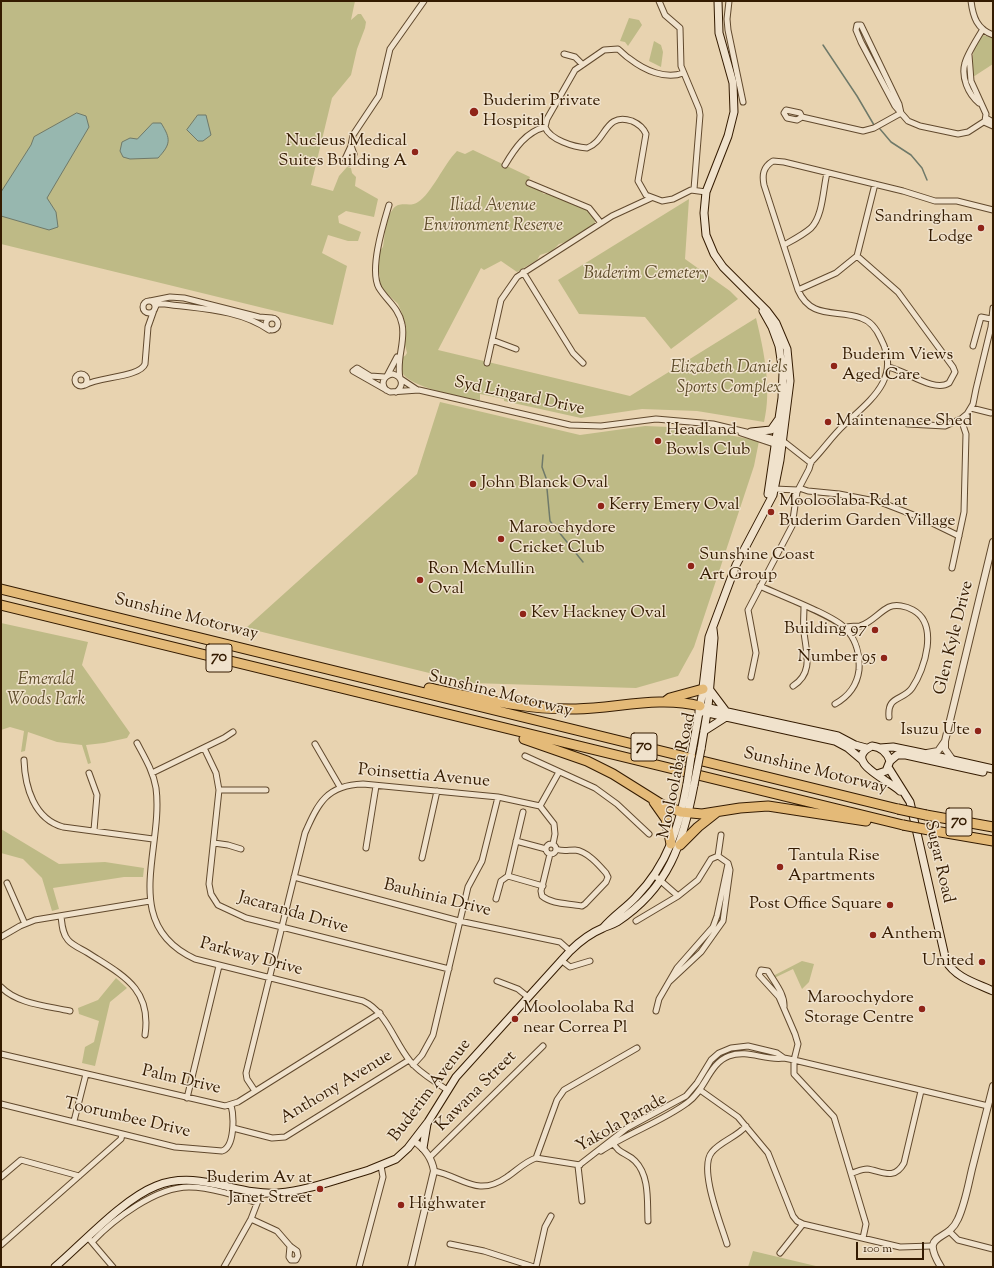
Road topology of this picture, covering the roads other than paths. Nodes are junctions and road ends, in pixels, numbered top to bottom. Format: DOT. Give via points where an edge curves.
graph roads {
  1 [pos="424,1"];
  2 [pos="659,1"];
  3 [pos="718,1"];
  4 [pos="729,1"];
  5 [pos="971,1"];
  6 [pos="983,29"];
  7 [pos="993,35"];
  8 [pos="564,54"];
  9 [pos="582,64"];
  10 [pos="683,73"];
  11 [pos="743,102"];
  12 [pos="901,113"];
  13 [pos="802,116"];
  14 [pos="985,120"];
  15 [pos="993,122"];
  16 [pos="993,126"];
  17 [pos="545,127"];
  18 [pos="351,146"];
  19 [pos="505,165"];
  20 [pos="827,173"];
  21 [pos="529,182"];
  22 [pos="875,184"];
  23 [pos="694,189"];
  24 [pos="706,192"];
  25 [pos="651,198"];
  26 [pos="389,205"];
  27 [pos="993,210"];
  28 [pos="601,223"];
  29 [pos="784,245"];
  30 [pos="857,256"];
  31 [pos="523,272"];
  32 [pos="798,290"];
  33 [pos="150,301"];
  34 [pos="759,304"];
  35 [pos="993,308"];
  36 [pos="154,309"];
  37 [pos="145,312"];
  38 [pos="272,318"];
  39 [pos="991,319"];
  40 [pos="148,327"];
  41 [pos="269,330"];
  42 [pos="492,340"];
  43 [pos="974,346"];
  44 [pos="516,349"];
  45 [pos="399,355"];
  46 [pos="488,363"];
  47 [pos="583,363"];
  48 [pos="888,367"];
  49 [pos="84,374"];
  50 [pos="386,376"];
  51 [pos="101,378"];
  52 [pos="400,378"];
  53 [pos="85,384"];
  54 [pos="419,390"];
  55 [pos="386,391"];
  56 [pos="396,392"];
  57 [pos="971,408"];
  58 [pos="780,411"];
  59 [pos="991,413"];
  60 [pos="962,420"];
  61 [pos="908,424"];
  62 [pos="733,429"];
  63 [pos="751,432"];
  64 [pos="781,443"];
  65 [pos="811,462"];
  66 [pos="774,489"];
  67 [pos="798,489"];
  68 [pos="766,508"];
  69 [pos="959,536"];
  70 [pos="993,542"];
  71 [pos="952,568"];
  72 [pos="760,586"];
  73 [pos="1,589"];
  74 [pos="1,605"];
  75 [pos="804,606"];
  76 [pos="846,628"];
  77 [pos="752,677"];
  78 [pos="390,685"];
  79 [pos="793,686"];
  80 [pos="706,689"];
  81 [pos="664,702"];
  82 [pos="835,704"];
  83 [pos="704,709"];
  84 [pos="437,712"];
  85 [pos="725,714"];
  86 [pos="889,717"];
  87 [pos="704,731"];
  88 [pos="233,732"];
  89 [pos="945,741"];
  90 [pos="137,743"];
  91 [pos="315,744"];
  92 [pos="204,748"];
  93 [pos="866,748"];
  94 [pos="880,748"];
  95 [pos="922,753"];
  96 [pos="525,756"];
  97 [pos="952,759"];
  98 [pos="24,760"];
  99 [pos="861,760"];
  100 [pos="889,764"];
  101 [pos="993,769"];
  102 [pos="559,772"];
  103 [pos="89,773"];
  104 [pos="152,773"];
  105 [pos="877,774"];
  106 [pos="993,774"];
  107 [pos="376,786"];
  108 [pos="340,787"];
  109 [pos="219,790"];
  110 [pos="266,790"];
  111 [pos="437,791"];
  112 [pos="498,797"];
  113 [pos="653,800"];
  114 [pos="906,802"];
  115 [pos="540,806"];
  116 [pos="523,812"];
  117 [pos="717,812"];
  118 [pos="685,813"];
  119 [pos="914,818"];
  120 [pos="882,820"];
  121 [pos="993,827"];
  122 [pos="94,830"];
  123 [pos="649,834"];
  124 [pos="721,835"];
  125 [pos="153,839"];
  126 [pos="516,841"];
  127 [pos="993,841"];
  128 [pos="214,843"];
  129 [pos="552,844"];
  130 [pos="676,844"];
  131 [pos="366,848"];
  132 [pos="241,849"];
  133 [pos="546,849"];
  134 [pos="556,849"];
  135 [pos="550,854"];
  136 [pos="718,856"];
  137 [pos="422,858"];
  138 [pos="654,875"];
  139 [pos="508,876"];
  140 [pos="294,877"];
  141 [pos="660,880"];
  142 [pos="7,883"];
  143 [pos="543,886"];
  144 [pos="678,896"];
  145 [pos="496,899"];
  146 [pos="150,901"];
  147 [pos="61,916"];
  148 [pos="459,921"];
  149 [pos="636,921"];
  150 [pos="25,924"];
  151 [pos="282,928"];
  152 [pos="603,928"];
  153 [pos="1,937"];
  154 [pos="570,951"];
  155 [pos="562,960"];
  156 [pos="590,961"];
  157 [pos="219,966"];
  158 [pos="449,969"];
  159 [pos="270,978"];
  160 [pos="498,981"];
  161 [pos="1,987"];
  162 [pos="993,991"];
  163 [pos="528,997"];
  164 [pos="784,1007"];
  165 [pos="656,1011"];
  166 [pos="70,1012"];
  167 [pos="380,1013"];
  168 [pos="145,1035"];
  169 [pos="543,1046"];
  170 [pos="637,1048"];
  171 [pos="1,1054"];
  172 [pos="784,1058"];
  173 [pos="409,1060"];
  174 [pos="794,1060"];
  175 [pos="413,1065"];
  176 [pos="86,1074"];
  177 [pos="993,1086"];
  178 [pos="447,1090"];
  179 [pos="700,1090"];
  180 [pos="255,1091"];
  181 [pos="921,1091"];
  182 [pos="187,1098"];
  183 [pos="1,1104"];
  184 [pos="231,1105"];
  185 [pos="988,1106"];
  186 [pos="74,1121"];
  187 [pos="428,1122"];
  188 [pos="746,1126"];
  189 [pos="233,1128"];
  190 [pos="122,1134"];
  191 [pos="414,1141"];
  192 [pos="612,1142"];
  193 [pos="423,1148"];
  194 [pos="430,1157"];
  195 [pos="536,1158"];
  196 [pos="381,1166"];
  197 [pos="578,1166"];
  198 [pos="434,1171"];
  199 [pos="852,1173"];
  200 [pos="1,1176"];
  201 [pos="79,1176"];
  202 [pos="261,1193"];
  203 [pos="582,1201"];
  204 [pos="257,1203"];
  205 [pos="551,1216"];
  206 [pos="251,1219"];
  207 [pos="648,1221"];
  208 [pos="803,1224"];
  209 [pos="949,1231"];
  210 [pos="863,1238"];
  211 [pos="90,1240"];
  212 [pos="450,1244"];
  213 [pos="727,1244"];
  214 [pos="1,1245"];
  215 [pos="290,1246"];
  216 [pos="932,1246"];
  217 [pos="993,1249"];
  218 [pos="780,1253"];
  219 [pos="55,1267"];
  220 [pos="113,1267"];
  221 [pos="224,1267"];
  222 [pos="359,1267"];
  223 [pos="411,1267"];
  224 [pos="535,1267"];
  225 [pos="941,1267"];
  1 -- 18 [label="street" via="390,49 379,96 353,135"];
  2 -- 10 [label="street" via="665,15 680,28"];
  3 -- 24 [label="main road, Mooloolaba Road" via="719,33 733,83 734,112 728,136"];
  4 -- 11 [label="street" via="728,30"];
  5 -- 6 [label="street" via="974,18"];
  6 -- 7 [label="street"];
  6 -- 14 [label="street" via="964,64 966,81 971,94 986,114"];
  8 -- 9 [label="street" via="575,57"];
  9 -- 10 [label="street" via="612,48 620,50 641,66 662,74 671,76"];
  9 -- 17 [label="street" via="566,83"];
  10 -- 23 [label="street" via="700,115"];
  12 -- 12 [label="street" via="861,42 856,29 858,25 863,27"];
  12 -- 13 [label="street" via="864,131"];
  12 -- 14 [label="street" via="916,125 955,134 968,132"];
  14 -- 15 [label="street"];
  14 -- 16 [label="street"];
  17 -- 19 [label="street" via="536,130 520,142"];
  17 -- 25 [label="street" via="555,138 587,148 596,143 607,127 614,122 623,120 638,124 644,130 646,138 638,181 642,190"];
  20 -- 22 [label="street"];
  20 -- 29 [label="street" via="814,224"];
  20 -- 29 [label="street" via="777,161 765,168 762,178"];
  21 -- 28 [label="street" via="589,208"];
  22 -- 27 [label="street" via="935,201 957,202"];
  22 -- 30 [label="street"];
  23 -- 24 [label="street"];
  23 -- 25 [label="street" via="668,200 658,201"];
  24 -- 34 [label="main road, Mooloolaba Road" via="705,228 712,250 726,271"];
  25 -- 28 [label="street"];
  26 -- 45 [label="street" via="374,274 379,288 395,307 402,322 403,335"];
  28 -- 31 [label="street"];
  29 -- 32 [label="street"];
  30 -- 32 [label="street" via="836,273"];
  30 -- 48 [label="street" via="898,292 954,372 949,383 939,385"];
  31 -- 42 [label="street" via="514,279 502,297"];
  31 -- 47 [label="street" via="573,353"];
  32 -- 48 [label="street" via="807,303 816,309 858,317 870,324 884,345"];
  33 -- 36 [label="street" via="154,304"];
  33 -- 37 [label="street" via="143,305"];
  33 -- 38 [label="street" via="170,297 184,298"];
  34 -- 58 [label="main road, Mooloolaba Road" via="774,333 781,356 783,391"];
  34 -- 64 [label="main road, Mooloolaba Road" via="776,323 788,355 789,389"];
  35 -- 39 [label="street"];
  36 -- 37 [label="street" via="149,313"];
  36 -- 40 [label="street"];
  36 -- 41 [label="street" via="158,304 165,304 230,313 250,318"];
  37 -- 40 [label="street"];
  38 -- 41 [label="street" via="266,323"];
  38 -- 41 [label="street" via="277,320 279,326 275,330"];
  39 -- 43 [label="street" via="980,317"];
  39 -- 57 [label="street"];
  40 -- 51 [label="street" via="145,364 142,369"];
  42 -- 44 [label="street"];
  42 -- 46 [label="street"];
  45 -- 50 [label="street"];
  45 -- 52 [label="street"];
  48 -- 65 [label="street" via="880,389 874,397 843,426"];
  49 -- 51 [label="street"];
  49 -- 53 [label="street" via="87,379"];
  49 -- 53 [label="street" via="77,375 75,382 79,386"];
  50 -- 52 [label="street" via="393,374"];
  50 -- 55 [label="street" via="383,385"];
  50 -- 55 [label="street" via="370,376 355,369"];
  51 -- 53 [label="street"];
  52 -- 54 [label="street, Syd Lingard Drive"];
  52 -- 56 [label="street" via="401,386"];
  54 -- 56 [label="street, Syd Lingard Drive"];
  54 -- 62 [label="street, Syd Lingard Drive" via="570,425 601,426 656,419 705,422"];
  55 -- 56 [label="street"];
  57 -- 59 [label="street"];
  57 -- 60 [label="street"];
  58 -- 63 [label="main road" via="777,423 771,430"];
  58 -- 64 [label="main road, Mooloolaba Road"];
  60 -- 61 [label="street" via="945,426"];
  60 -- 69 [label="street" via="966,434 965,476 964,512"];
  62 -- 63 [label="street, Syd Lingard Drive"];
  62 -- 64 [label="street, Syd Lingard Drive"];
  63 -- 64 [label="street, Syd Lingard Drive"];
  64 -- 65 [label="street"];
  64 -- 66 [label="main road, Mooloolaba Road"];
  64 -- 68 [label="main road, Mooloolaba Road"];
  65 -- 67 [label="street" via="810,469"];
  66 -- 67 [label="street"];
  66 -- 68 [label="main road, Mooloolaba Road"];
  67 -- 69 [label="street" via="880,502 937,524"];
  67 -- 72 [label="street" via="792,526"];
  68 -- 80 [label="main road, Mooloolaba Road" via="733,572 709,637"];
  69 -- 71 [label="street"];
  70 -- 89 [label="street, Glen Kyle Drive"];
  72 -- 75 [label="street"];
  72 -- 77 [label="street" via="747,612 756,653"];
  73 -- 78 [label="highway, Sunshine Motorway / 70"];
  74 -- 84 [label="highway, Sunshine Motorway / 70"];
  75 -- 76 [label="street"];
  75 -- 79 [label="street" via="808,660 802,678"];
  76 -- 82 [label="street" via="857,648 858,674 850,693"];
  76 -- 86 [label="street" via="861,626 887,608 897,606 914,611 926,626 928,643 914,684 909,692 893,701 888,710"];
  78 -- 81 [label="highway" via="400,683 549,708 577,709"];
  78 -- 121 [label="highway, Sunshine Motorway / 70, bridge" via="898,809"];
  80 -- 81 [label="highway" via="670,698"];
  80 -- 83 [label="main road, Mooloolaba Road"];
  80 -- 85 [label="main road"];
  81 -- 83 [label="highway"];
  83 -- 85 [label="main road"];
  83 -- 87 [label="main road, Mooloolaba Road"];
  83 -- 118 [label="main road, Mooloolaba Road, bridge" via="686,784"];
  84 -- 113 [label="highway" via="448,718 541,743 576,756 613,774"];
  84 -- 120 [label="highway, Sunshine Motorway / 70"];
  85 -- 87 [label="main road"];
  85 -- 93 [label="main road" via="838,736"];
  85 -- 99 [label="main road" via="835,741 848,748"];
  87 -- 118 [label="main road, Mooloolaba Road, bridge" via="694,785"];
  88 -- 92 [label="street"];
  89 -- 95 [label="street" via="938,751"];
  89 -- 97 [label="street" via="945,750"];
  90 -- 104 [label="street, Parkway Drive"];
  91 -- 108 [label="street"];
  92 -- 104 [label="street"];
  92 -- 109 [label="street, Jacaranda Drive" via="216,773"];
  93 -- 94 [label="main road"];
  93 -- 99 [label="main road"];
  94 -- 95 [label="main road" via="893,747"];
  94 -- 100 [label="main road" via="885,751"];
  95 -- 97 [label="main road"];
  96 -- 102 [label="street"];
  97 -- 101 [label="main road"];
  98 -- 122 [label="street" via="32,799 43,815 58,825"];
  99 -- 105 [label="main road" via="868,769"];
  100 -- 105 [label="main road" via="886,771"];
  100 -- 106 [label="main road" via="898,754"];
  100 -- 119 [label="main road" via="910,802"];
  102 -- 115 [label="street"];
  102 -- 123 [label="street" via="595,788 617,804"];
  103 -- 122 [label="street" via="97,795"];
  104 -- 125 [label="street, Parkway Drive" via="156,804"];
  105 -- 114 [label="main road, Sugar Road" via="894,784"];
  107 -- 108 [label="street, Poinsettia Avenue" via="348,784"];
  107 -- 111 [label="street, Poinsettia Avenue"];
  107 -- 131 [label="street"];
  108 -- 140 [label="street, Poinsettia Avenue" via="323,799 311,819"];
  109 -- 110 [label="street"];
  109 -- 128 [label="street, Jacaranda Drive"];
  111 -- 112 [label="street, Poinsettia Avenue"];
  111 -- 137 [label="street"];
  112 -- 115 [label="street, Poinsettia Avenue"];
  112 -- 148 [label="street" via="482,861 468,887"];
  113 -- 118 [label="highway"];
  113 -- 130 [label="highway" via="666,819"];
  114 -- 119 [label="street, Sugar Road"];
  115 -- 129 [label="street" via="554,824"];
  116 -- 126 [label="street"];
  117 -- 118 [label="highway"];
  117 -- 120 [label="highway" via="768,806 871,822"];
  117 -- 130 [label="highway"];
  118 -- 130 [label="main road, Mooloolaba Road"];
  119 -- 162 [label="main road, Sugar Road" via="946,961 959,976"];
  120 -- 127 [label="highway, Sunshine Motorway / 70, bridge"];
  122 -- 125 [label="street"];
  124 -- 136 [label="street"];
  125 -- 146 [label="street, Parkway Drive"];
  126 -- 133 [label="street"];
  126 -- 139 [label="street"];
  128 -- 132 [label="street" via="228,844"];
  128 -- 151 [label="street, Jacaranda Drive" via="209,890 214,900 221,907 241,916"];
  129 -- 133 [label="street"];
  129 -- 134 [label="street"];
  130 -- 138 [label="main road, Mooloolaba Road"];
  130 -- 141 [label="main road, Mooloolaba Road"];
  133 -- 135 [label="street"];
  134 -- 135 [label="street"];
  134 -- 143 [label="street" via="583,852 602,868 608,877 582,906 545,899 542,896"];
  135 -- 143 [label="street"];
  136 -- 144 [label="street" via="711,859 698,880"];
  136 -- 165 [label="street" via="728,863 730,870 723,921 701,952 670,981"];
  138 -- 141 [label="street"];
  138 -- 152 [label="main road, Mooloolaba Road" via="636,898"];
  139 -- 143 [label="street"];
  139 -- 145 [label="street" via="501,881"];
  140 -- 148 [label="street, Bauhinia Drive"];
  140 -- 151 [label="street, Poinsettia Avenue"];
  141 -- 144 [label="street"];
  141 -- 152 [label="main road, Mooloolaba Road" via="630,912 612,925"];
  142 -- 150 [label="street"];
  144 -- 149 [label="street"];
  146 -- 147 [label="street"];
  146 -- 157 [label="street, Parkway Drive" via="158,925 175,946 195,959"];
  147 -- 150 [label="street"];
  147 -- 168 [label="street" via="64,932 70,942 125,976 137,990 146,1013"];
  148 -- 154 [label="street, Bauhinia Drive" via="560,942"];
  148 -- 158 [label="street"];
  150 -- 153 [label="street"];
  151 -- 158 [label="street, Jacaranda Drive"];
  151 -- 159 [label="street, Poinsettia Avenue"];
  152 -- 154 [label="main road, Buderim Avenue"];
  154 -- 155 [label="main road, Buderim Avenue"];
  155 -- 156 [label="street" via="571,967"];
  155 -- 163 [label="main road, Buderim Avenue"];
  157 -- 159 [label="street, Parkway Drive"];
  157 -- 182 [label="street"];
  158 -- 175 [label="street" via="432,1035 422,1055"];
  159 -- 167 [label="street, Parkway Drive" via="363,1001 374,1006"];
  159 -- 180 [label="street, Poinsettia Avenue" via="246,1074"];
  160 -- 163 [label="street"];
  161 -- 166 [label="street" via="17,998"];
  163 -- 178 [label="main road, Buderim Avenue"];
  164 -- 164 [label="street" via="774,990 759,975 761,970 768,971 775,982 784,1001"];
  164 -- 174 [label="street" via="797,1039"];
  167 -- 173 [label="street, Parkway Drive"];
  167 -- 180 [label="street, Palm Drive"];
  169 -- 194 [label="street, Kawana Street"];
  170 -- 195 [label="street" via="562,1092"];
  171 -- 176 [label="street, Palm Drive"];
  172 -- 174 [label="street, Yakola Parade"];
  172 -- 179 [label="street, Yakola Parade" via="743,1053 728,1056 718,1063"];
  172 -- 192 [label="street, Yakola Parade" via="777,1053 748,1046 736,1047 719,1054 711,1060 686,1096 627,1128"];
  173 -- 175 [label="street, Parkway Drive"];
  173 -- 189 [label="street, Anthony Avenue" via="285,1137 272,1138"];
  174 -- 181 [label="street, Yakola Parade"];
  174 -- 199 [label="street" via="794,1074 834,1117"];
  175 -- 178 [label="street, Parkway Drive"];
  176 -- 182 [label="street, Palm Drive"];
  176 -- 186 [label="street"];
  177 -- 185 [label="street"];
  178 -- 187 [label="main road, Buderim Avenue"];
  179 -- 188 [label="street" via="738,1116"];
  179 -- 192 [label="street, Yakola Parade" via="687,1104"];
  180 -- 184 [label="street, Palm Drive"];
  181 -- 185 [label="street, Yakola Parade"];
  181 -- 199 [label="street" via="904,1164 900,1169 888,1174 866,1169"];
  182 -- 184 [label="street, Palm Drive" via="220,1106"];
  183 -- 186 [label="street, Toorumbee Drive"];
  184 -- 189 [label="street, Toorumbee Drive"];
  185 -- 209 [label="street" via="963,1207"];
  186 -- 190 [label="street, Toorumbee Drive"];
  187 -- 191 [label="main road, Buderim Avenue"];
  187 -- 193 [label="main road"];
  188 -- 208 [label="street" via="768,1153 793,1216"];
  188 -- 213 [label="street" via="740,1134 712,1152 707,1161 707,1177"];
  189 -- 190 [label="street, Toorumbee Drive" via="227,1148 222,1151 175,1147"];
  190 -- 201 [label="street" via="121,1140"];
  191 -- 193 [label="street"];
  191 -- 196 [label="main road, Buderim Avenue" via="401,1155"];
  192 -- 197 [label="street, Yakola Parade"];
  192 -- 207 [label="street" via="616,1149 634,1160 642,1170"];
  193 -- 194 [label="street"];
  194 -- 198 [label="street"];
  195 -- 197 [label="street"];
  195 -- 198 [label="street" via="497,1184 489,1186 461,1182"];
  196 -- 202 [label="main road, Buderim Avenue" via="292,1191"];
  196 -- 222 [label="street" via="383,1178"];
  197 -- 203 [label="street"];
  198 -- 223 [label="street"];
  199 -- 210 [label="street" via="866,1224"];
  200 -- 201 [label="street" via="20,1160"];
  201 -- 214 [label="street"];
  202 -- 204 [label="street"];
  202 -- 211 [label="main road, Buderim Avenue" via="200,1180 166,1183 139,1195"];
  204 -- 206 [label="street"];
  204 -- 211 [label="street" via="200,1188 181,1188 147,1200"];
  205 -- 224 [label="street" via="545,1228"];
  206 -- 215 [label="street" via="277,1231"];
  206 -- 221 [label="street"];
  208 -- 210 [label="street"];
  208 -- 218 [label="street"];
  209 -- 216 [label="street" via="934,1241"];
  209 -- 217 [label="street" via="958,1240"];
  210 -- 216 [label="street" via="900,1247"];
  211 -- 219 [label="main road, Buderim Avenue"];
  211 -- 220 [label="street"];
  212 -- 224 [label="street" via="484,1251"];
  216 -- 225 [label="street" via="932,1252"];
}
